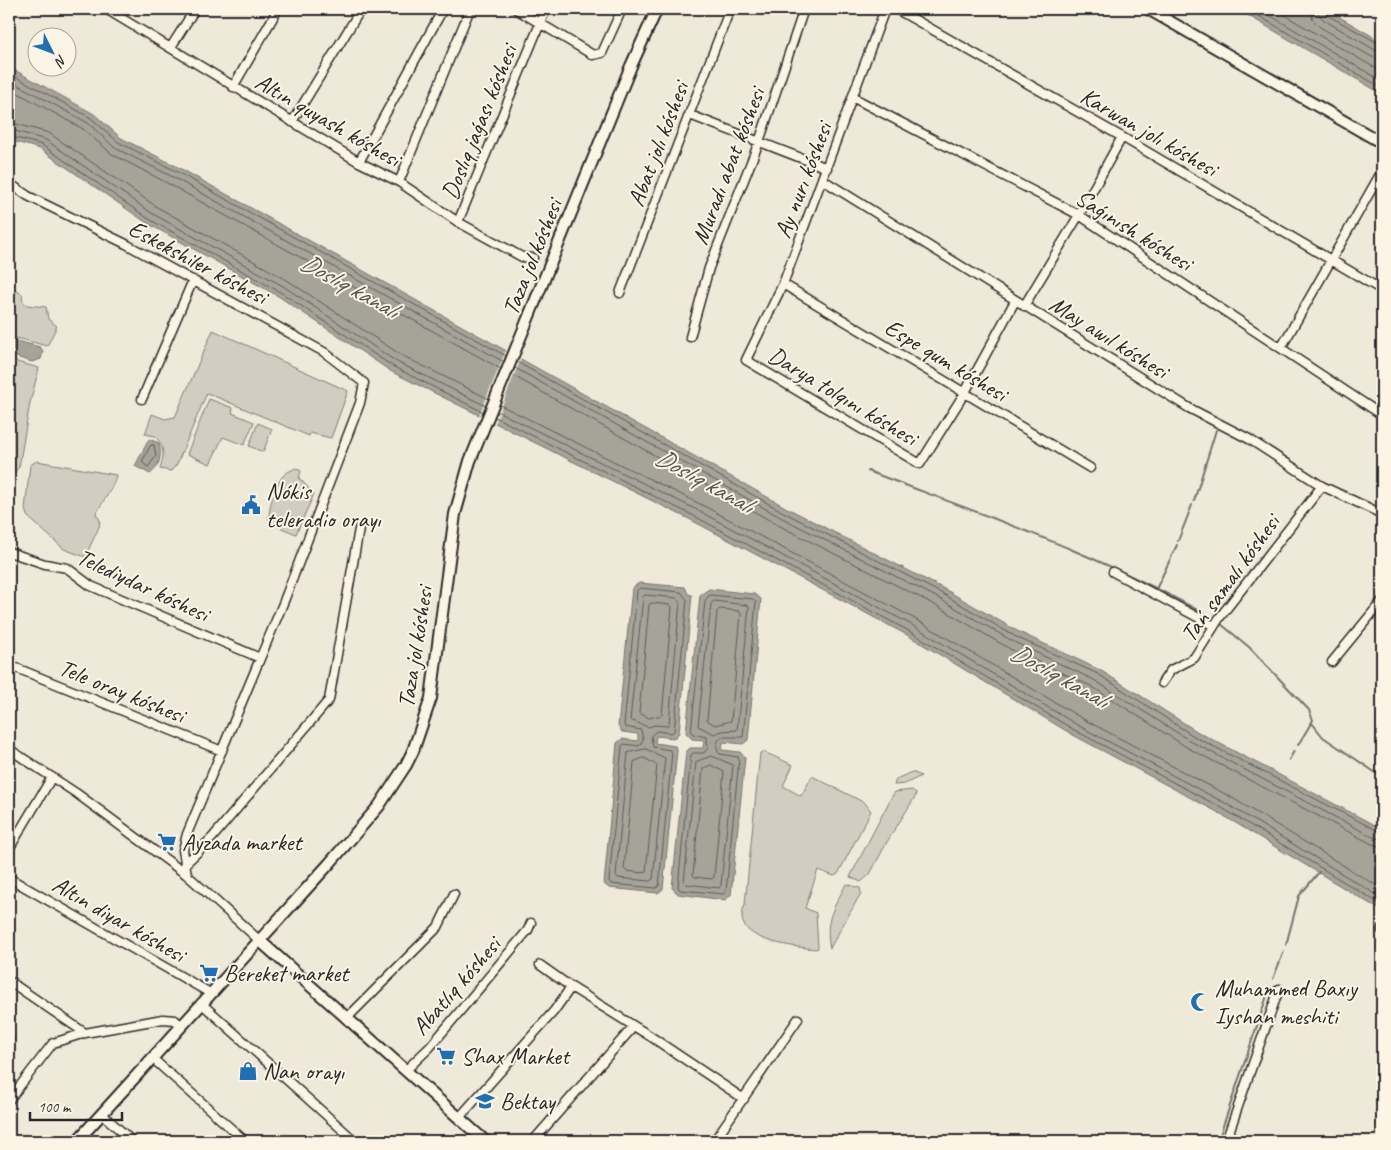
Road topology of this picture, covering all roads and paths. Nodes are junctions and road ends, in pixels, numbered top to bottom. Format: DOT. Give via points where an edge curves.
graph roads {
  1 [pos="195,9"];
  2 [pos="278,9"];
  3 [pos="361,9"];
  4 [pos="442,9"];
  5 [pos="470,9"];
  6 [pos="516,9"];
  7 [pos="546,9"];
  8 [pos="622,9"];
  9 [pos="657,9"];
  10 [pos="730,9"];
  11 [pos="804,9"];
  12 [pos="886,9"];
  13 [pos="896,9"];
  14 [pos="1148,9"];
  15 [pos="109,10"];
  16 [pos="540,24"];
  17 [pos="171,47"];
  18 [pos="233,87"];
  19 [pos="854,98"];
  20 [pos="690,115"];
  21 [pos="292,122"];
  22 [pos="1122,137"];
  23 [pos="759,142"];
  24 [pos="1382,143"];
  25 [pos="359,162"];
  26 [pos="827,168"];
  27 [pos="1382,171"];
  28 [pos="823,180"];
  29 [pos="399,182"];
  30 [pos="9,183"];
  31 [pos="1079,215"];
  32 [pos="458,222"];
  33 [pos="533,258"];
  34 [pos="1330,260"];
  35 [pos="193,280"];
  36 [pos="783,284"];
  37 [pos="1382,290"];
  38 [pos="620,292"];
  39 [pos="1015,301"];
  40 [pos="1024,306"];
  41 [pos="690,337"];
  42 [pos="1281,348"];
  43 [pos="746,360"];
  44 [pos="964,394"];
  45 [pos="142,399"];
  46 [pos="1382,415"];
  47 [pos="1090,468"];
  48 [pos="1322,486"];
  49 [pos="1382,514"];
  50 [pos="359,529"];
  51 [pos="9,552"];
  52 [pos="1113,572"];
  53 [pos="1382,601"];
  54 [pos="1214,626"];
  55 [pos="260,658"];
  56 [pos="1332,662"];
  57 [pos="9,665"];
  58 [pos="1162,683"];
  59 [pos="9,749"];
  60 [pos="222,751"];
  61 [pos="52,777"];
  62 [pos="9,849"];
  63 [pos="184,865"];
  64 [pos="187,875"];
  65 [pos="9,878"];
  66 [pos="454,894"];
  67 [pos="531,923"];
  68 [pos="259,940"];
  69 [pos="540,965"];
  70 [pos="9,981"];
  71 [pos="570,987"];
  72 [pos="1279,989"];
  73 [pos="210,993"];
  74 [pos="201,1004"];
  75 [pos="346,1019"];
  76 [pos="798,1019"];
  77 [pos="182,1026"];
  78 [pos="634,1026"];
  79 [pos="85,1033"];
  80 [pos="152,1058"];
  81 [pos="405,1071"];
  82 [pos="744,1098"];
  83 [pos="9,1100"];
  84 [pos="102,1114"];
  85 [pos="459,1118"];
  86 [pos="77,1141"];
  87 [pos="132,1141"];
  88 [pos="245,1141"];
  89 [pos="355,1141"];
  90 [pos="485,1141"];
  91 [pos="533,1141"];
  92 [pos="714,1141"];
  93 [pos="1226,1141"];
  1 -- 17 [label="street"];
  2 -- 18 [label="street"];
  3 -- 21 [label="street"];
  4 -- 25 [label="street"];
  5 -- 29 [label="street"];
  6 -- 16 [label="street"];
  7 -- 16 [label="street, Doslıq jaǵası kóshesi"];
  8 -- 16 [label="street" via="608,44 602,53 593,55"];
  9 -- 68 [label="main road, Taza jol kóshesi" via="470,461 455,514 431,698 413,751 379,806"];
  10 -- 20 [label="street, Abat jolı kóshesi"];
  11 -- 23 [label="street, Muradı abat kóshesi"];
  12 -- 19 [label="street, Ay nurı kóshesi"];
  13 -- 22 [label="street, Karwan jolı kóshesi"];
  14 -- 24 [label="main road"];
  15 -- 17 [label="street, Altın quyash kóshesi"];
  16 -- 32 [label="street, Doslıq jaǵası kóshesi"];
  17 -- 18 [label="street, Altın quyash kóshesi"];
  18 -- 21 [label="street, Altın quyash kóshesi"];
  19 -- 26 [label="street, Ay nurı kóshesi"];
  19 -- 31 [label="street, Saǵınısh kóshesi"];
  20 -- 23 [label="street"];
  20 -- 38 [label="street, Abat jolı kóshesi"];
  21 -- 25 [label="street, Altın quyash kóshesi"];
  22 -- 31 [label="street"];
  22 -- 34 [label="street, Karwan jolı kóshesi"];
  23 -- 26 [label="street"];
  23 -- 41 [label="street, Muradı abat kóshesi" via="709,268"];
  25 -- 29 [label="street, Altın quyash kóshesi"];
  26 -- 28 [label="street, Ay nurı kóshesi"];
  27 -- 34 [label="street"];
  28 -- 36 [label="street, Ay nurı kóshesi"];
  28 -- 39 [label="street, May awıl kóshesi"];
  29 -- 32 [label="street, Altın quyash kóshesi"];
  30 -- 35 [label="street, Eskekshiler kóshesi" via="28,196"];
  31 -- 40 [label="street"];
  31 -- 42 [label="street, Saǵınısh kóshesi"];
  32 -- 33 [label="street, Altın quyash kóshesi" via="522,257"];
  34 -- 37 [label="street, Karwan jolı kóshesi"];
  34 -- 42 [label="street"];
  35 -- 45 [label="street"];
  35 -- 55 [label="street, Eskekshiler kóshesi" via="324,352 364,383 360,403"];
  36 -- 43 [label="street, Ay nurı kóshesi"];
  36 -- 44 [label="street, Espe qum kóshesi"];
  39 -- 40 [label="street, May awıl kóshesi"];
  39 -- 44 [label="street"];
  40 -- 48 [label="street, May awıl kóshesi"];
  42 -- 46 [label="street, Saǵınısh kóshesi"];
  43 -- 44 [label="street, Darya tolqını kóshesi" via="920,464"];
  44 -- 47 [label="street, Espe qum kóshesi"];
  48 -- 49 [label="street, May awıl kóshesi"];
  48 -- 54 [label="street, Tań samalı kóshesi"];
  50 -- 63 [label="street" via="329,700 212,838"];
  51 -- 55 [label="street, Telediydar kóshesi" via="67,568 91,586"];
  52 -- 54 [label="street"];
  53 -- 56 [label="street"];
  54 -- 58 [label="street, Tań samalı kóshesi" via="1194,658 1171,670"];
  55 -- 60 [label="street"];
  57 -- 60 [label="street, Tele oray kóshesi"];
  59 -- 61 [label="street"];
  60 -- 63 [label="street" via="187,834"];
  61 -- 62 [label="street"];
  61 -- 64 [label="street"];
  63 -- 64 [label="street"];
  64 -- 68 [label="street"];
  65 -- 73 [label="street, Altın diyar kóshesi"];
  66 -- 75 [label="street" via="438,926"];
  67 -- 81 [label="street, Abatlıq kóshesi" via="430,1047"];
  68 -- 73 [label="main road, Taza jol kóshesi"];
  68 -- 75 [label="main road"];
  69 -- 71 [label="street"];
  70 -- 79 [label="street"];
  71 -- 78 [label="street"];
  71 -- 85 [label="street" via="554,1011"];
  72 -- 93 [label="street"];
  73 -- 74 [label="main road, Taza jol kóshesi"];
  74 -- 77 [label="main road, Taza jol kóshesi"];
  74 -- 89 [label="street"];
  75 -- 81 [label="main road"];
  76 -- 82 [label="street"];
  77 -- 79 [label="street" via="168,1019"];
  77 -- 80 [label="main road, Taza jol kóshesi"];
  78 -- 82 [label="street"];
  78 -- 91 [label="street"];
  79 -- 83 [label="street" via="53,1043"];
  80 -- 84 [label="main road, Taza jol kóshesi"];
  80 -- 88 [label="street"];
  81 -- 85 [label="main road"];
  82 -- 92 [label="street"];
  84 -- 86 [label="main road, Taza jol kóshesi"];
  84 -- 87 [label="street"];
  85 -- 90 [label="main road"];
}
